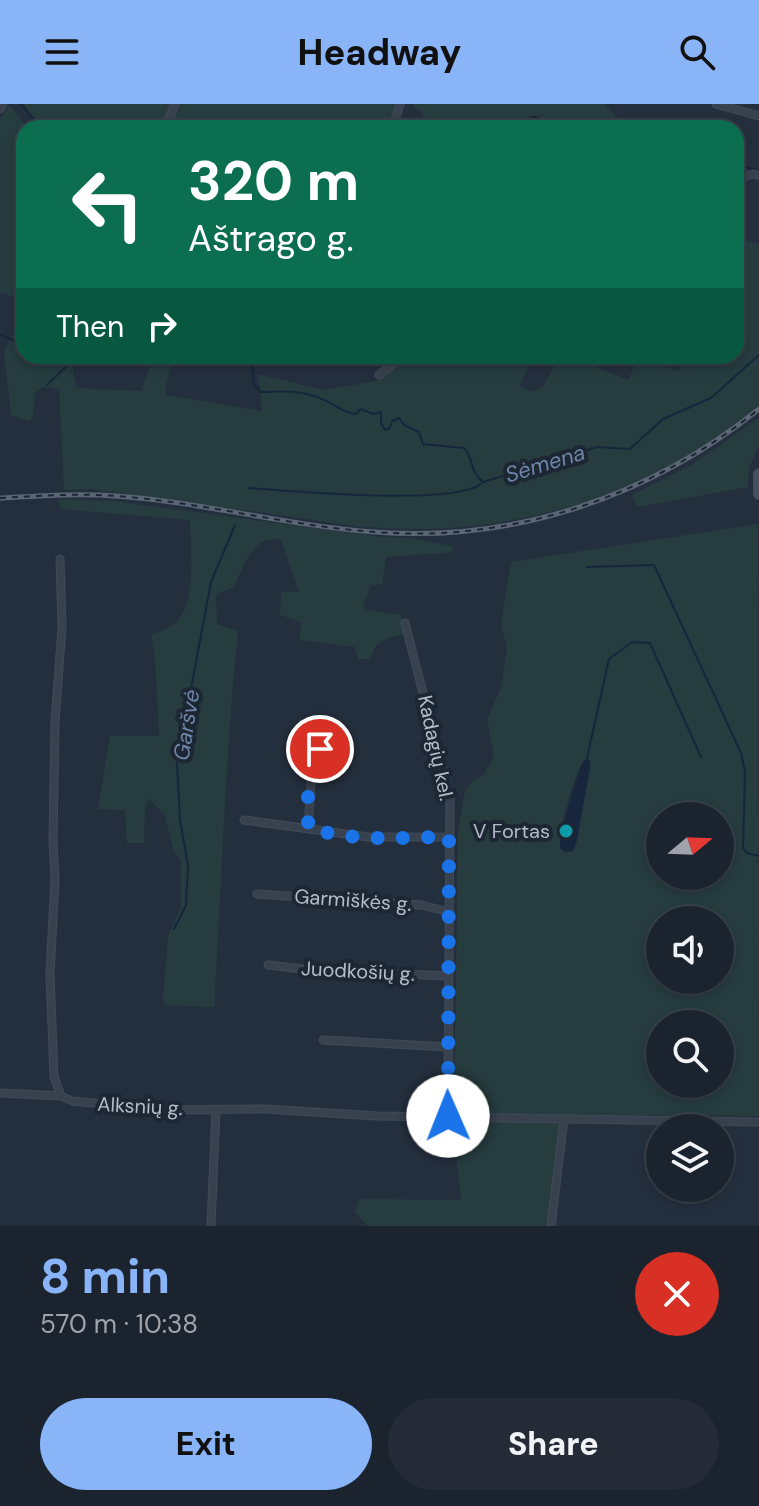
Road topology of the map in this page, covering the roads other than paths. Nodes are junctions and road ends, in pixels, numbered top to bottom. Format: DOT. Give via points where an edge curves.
graph roads {
  1 [pos="716,104"];
  2 [pos="759,116"];
  3 [pos="392,364"];
  4 [pos="379,375"];
  5 [pos="759,474"];
  6 [pos="759,494"];
  7 [pos="60,559"];
  8 [pos="405,623"];
  9 [pos="339,740"];
  10 [pos="244,820"];
  11 [pos="308,827"];
  12 [pos="449,837"];
  13 [pos="257,894"];
  14 [pos="449,912"];
  15 [pos="268,965"];
  16 [pos="448,976"];
  17 [pos="323,1040"];
  18 [pos="447,1047"];
  19 [pos="0,1093"];
  20 [pos="61,1096"];
  21 [pos="216,1109"];
  22 [pos="448,1116"];
  23 [pos="564,1119"];
  24 [pos="759,1122"];
  25 [pos="211,1226"];
  26 [pos="551,1226"];
  1 -- 2 [label="street"];
  3 -- 4 [label="street"];
  5 -- 6 [label="main road"];
  7 -- 20 [label="street" via="50,974 54,1077"];
  8 -- 12 [label="street, Kadagių kel." via="448,785"];
  9 -- 11 [label="street" via="313,756"];
  10 -- 11 [label="street"];
  11 -- 12 [label="street" via="368,837"];
  12 -- 14 [label="street, Kadagių kel."];
  13 -- 14 [label="street, Garmiškės g." via="421,905"];
  14 -- 16 [label="street, Kadagių kel."];
  15 -- 16 [label="street, Juodkošių g."];
  16 -- 18 [label="street, Kadagių kel."];
  17 -- 18 [label="street"];
  18 -- 22 [label="street, Kadagių kel."];
  19 -- 20 [label="street, Alksnių g."];
  20 -- 21 [label="street, Alksnių g." via="119,1107"];
  21 -- 22 [label="street, Alksnių g."];
  21 -- 25 [label="street"];
  22 -- 23 [label="street, Alksnių g."];
  23 -- 24 [label="street, Alksnių g."];
  23 -- 26 [label="street"];
}
